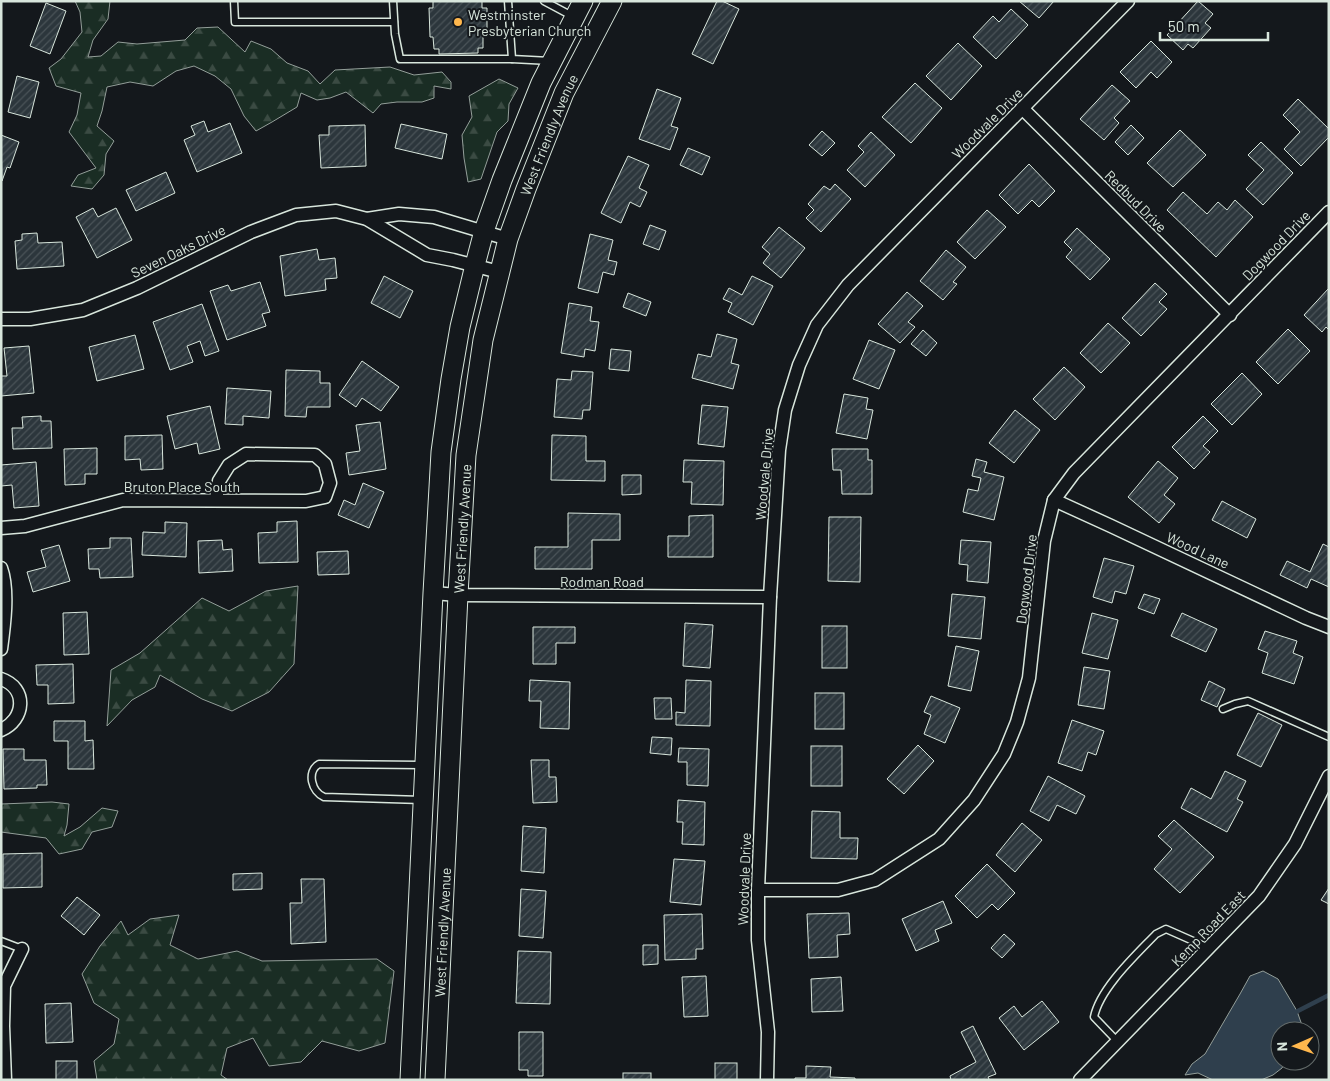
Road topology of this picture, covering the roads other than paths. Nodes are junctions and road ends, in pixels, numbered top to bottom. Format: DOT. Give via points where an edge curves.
graph roads {
  1 [pos="234,1"];
  2 [pos="393,1"];
  3 [pos="508,1"];
  4 [pos="544,1"];
  5 [pos="612,1"];
  6 [pos="1128,1"];
  7 [pos="579,9"];
  8 [pos="394,22"];
  9 [pos="512,59"];
  10 [pos="552,61"];
  11 [pos="1022,108"];
  12 [pos="1329,212"];
  13 [pos="366,219"];
  14 [pos="484,231"];
  15 [pos="508,238"];
  16 [pos="474,265"];
  17 [pos="499,272"];
  18 [pos="1230,315"];
  19 [pos="1,319"];
  20 [pos="216,500"];
  21 [pos="1054,500"];
  22 [pos="1,528"];
  23 [pos="1,568"];
  24 [pos="432,593"];
  25 [pos="458,595"];
  26 [pos="770,597"];
  27 [pos="1329,627"];
  28 [pos="1,650"];
  29 [pos="1,680"];
  30 [pos="1223,709"];
  31 [pos="1,730"];
  32 [pos="1329,737"];
  33 [pos="424,765"];
  34 [pos="1329,776"];
  35 [pos="423,800"];
  36 [pos="758,890"];
  37 [pos="1,941"];
  38 [pos="1209,948"];
  39 [pos="22,949"];
  40 [pos="1118,1042"];
  41 [pos="5,1080"];
  42 [pos="410,1080"];
  43 [pos="435,1080"];
  44 [pos="767,1080"];
  45 [pos="1080,1080"];
  1 -- 8 [label="lane" via="235,22"];
  2 -- 8 [label="lane"];
  3 -- 9 [label="lane"];
  4 -- 7 [label="lane"];
  5 -- 15 [label="main road, West Friendly Avenue" via="564,93"];
  6 -- 11 [label="street, Woodvale Drive"];
  7 -- 10 [label="main road, West Friendly Avenue"];
  8 -- 9 [label="lane" via="400,59"];
  9 -- 10 [label="lane"];
  10 -- 14 [label="main road, West Friendly Avenue" via="505,171"];
  11 -- 18 [label="street, Redbud Drive"];
  11 -- 26 [label="street, Woodvale Drive" via="848,285 817,325 799,365 786,410 780,450"];
  12 -- 18 [label="street, Dogwood Drive"];
  13 -- 14 [label="street, Seven Oaks Drive" via="399,214 434,217"];
  13 -- 16 [label="street, Seven Oaks Drive" via="427,255"];
  13 -- 19 [label="street, Seven Oaks Drive" via="336,211 296,215 251,232 137,288 83,310 30,319"];
  14 -- 15 [label="street, Seven Oaks Drive"];
  14 -- 16 [label="main road, West Friendly Avenue"];
  15 -- 17 [label="main road, West Friendly Avenue"];
  16 -- 17 [label="street, Seven Oaks Drive"];
  16 -- 24 [label="main road, West Friendly Avenue" via="460,327 441,452"];
  17 -- 25 [label="main road, West Friendly Avenue" via="483,340 466,455"];
  18 -- 21 [label="street, Dogwood Drive" via="1074,473"];
  20 -- 20 [label="street, Bruton Place South" via="306,501 325,497 330,483 325,464 315,455 246,454 229,465 219,481"];
  20 -- 22 [label="street, Bruton Place South" via="123,500 25,526"];
  21 -- 27 [label="street, Wood Lane"];
  21 -- 36 [label="street, Dogwood Drive" via="1044,541 1029,678 1004,754 974,800 939,839 876,880 838,890"];
  23 -- 28 [label="street" via="5,622"];
  24 -- 25 [label="street, Rodman Road"];
  24 -- 33 [label="main road, West Friendly Avenue"];
  25 -- 26 [label="street, Rodman Road"];
  25 -- 43 [label="main road, West Friendly Avenue"];
  26 -- 36 [label="street, Woodvale Drive"];
  29 -- 31 [label="street" via="13,686 18,693 20,711 10,725"];
  30 -- 32 [label="lane" via="1248,701"];
  33 -- 35 [label="main road, West Friendly Avenue"];
  33 -- 35 [label="lane" via="319,764 312,771 312,782 318,794 324,797"];
  34 -- 38 [label="street, Kemp Road East" via="1294,844 1259,896"];
  35 -- 42 [label="main road, West Friendly Avenue"];
  36 -- 44 [label="street, Woodvale Drive" via="758,940 768,1032"];
  37 -- 39 [label="lane"];
  38 -- 40 [label="street, Kemp Road East"];
  38 -- 40 [label="lane" via="1166,929 1156,934 1106,989 1096,1008 1094,1017"];
  39 -- 41 [label="street" via="4,986"];
  40 -- 45 [label="street, Kemp Road East"];
}
